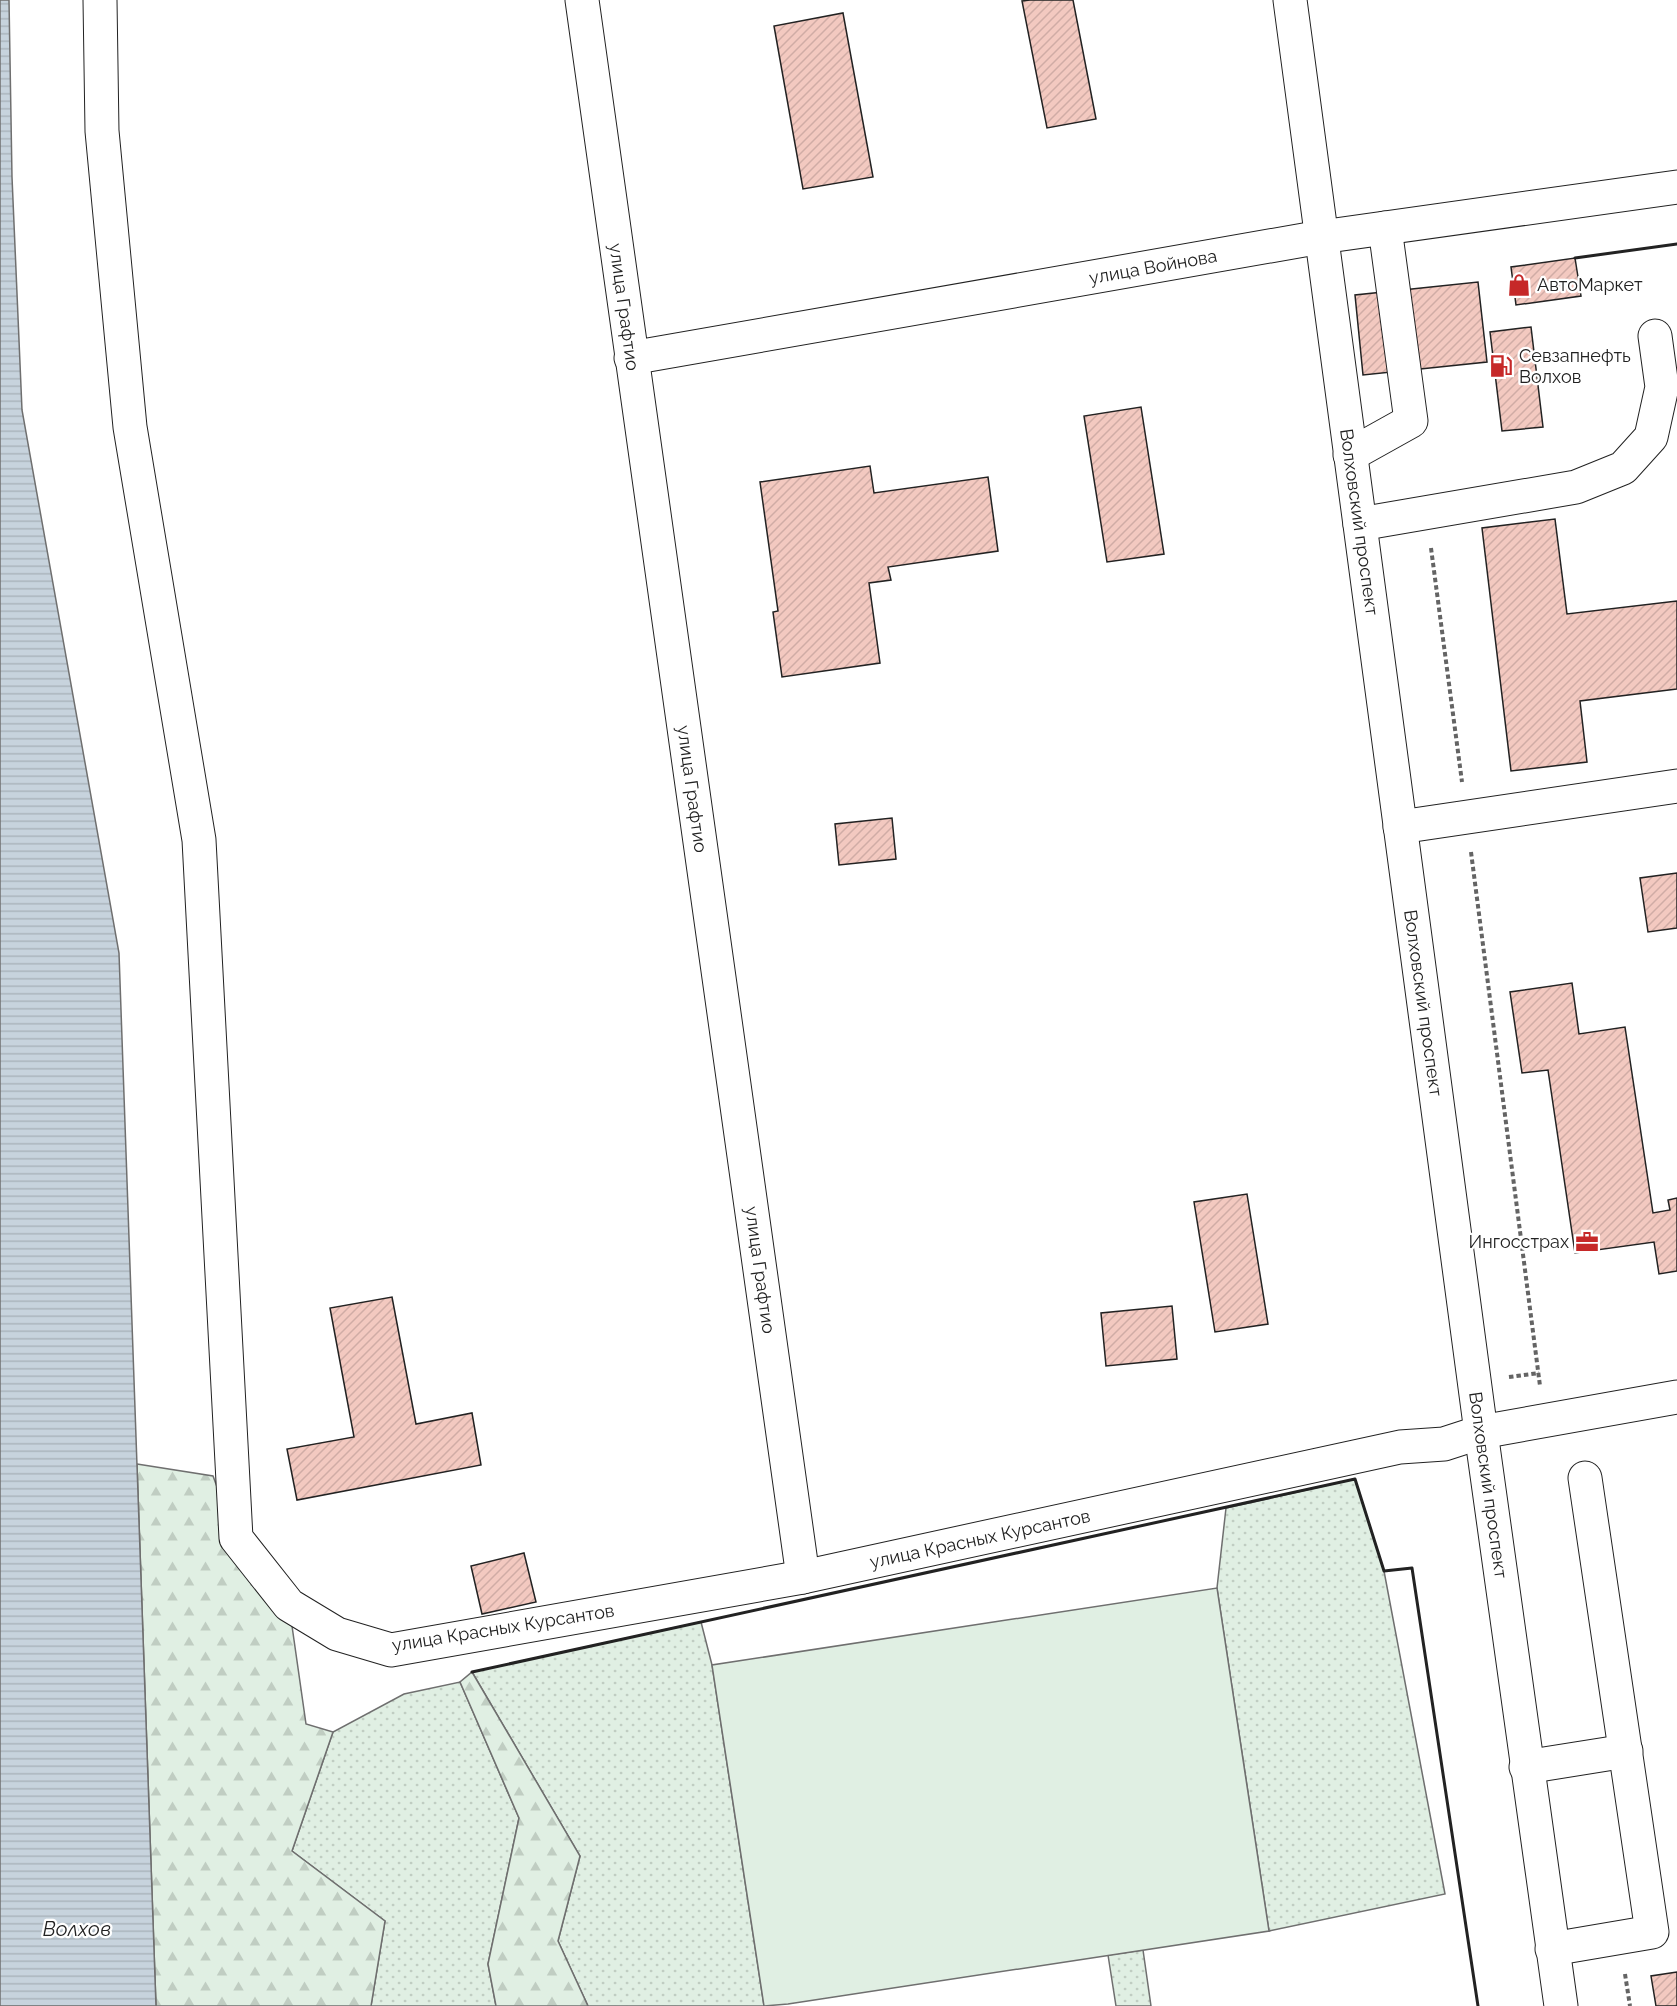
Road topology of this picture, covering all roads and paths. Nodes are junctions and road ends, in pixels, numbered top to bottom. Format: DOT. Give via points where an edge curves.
graph roads {
  1 [pos="100,0"];
  2 [pos="582,0"];
  3 [pos="1290,0"];
  4 [pos="1677,187"];
  5 [pos="1385,228"];
  6 [pos="1321,237"];
  7 [pos="1654,336"];
  8 [pos="631,358"];
  9 [pos="1350,455"];
  10 [pos="1427,513"];
  11 [pos="1360,524"];
  12 [pos="1677,786"];
  13 [pos="1466,817"];
  14 [pos="1400,827"];
  15 [pos="1677,1397"];
  16 [pos="1545,1421"];
  17 [pos="1481,1432"];
  18 [pos="1584,1478"];
  19 [pos="803,1577"];
  20 [pos="1626,1751"];
  21 [pos="1526,1767"];
  22 [pos="1664,1934"];
  23 [pos="1552,1949"];
  24 [pos="1561,2006"];
  1 -- 19 [label="street, улица Красных Курсантов" via="102,131 130,427 199,840 236,1538 289,1605 337,1634 392,1650"];
  2 -- 8 [label="street, улица Графтио"];
  3 -- 6 [label="street, Волховский проспект"];
  4 -- 5 [label="street, улица Войнова"];
  5 -- 6 [label="street, улица Войнова"];
  5 -- 9 [label="street" via="1411,422"];
  6 -- 8 [label="street, улица Войнова"];
  6 -- 9 [label="street, Волховский проспект"];
  7 -- 10 [label="street" via="1662,387 1651,437 1623,468 1576,487"];
  8 -- 19 [label="street, улица Графтио"];
  9 -- 11 [label="street, Волховский проспект"];
  10 -- 11 [label="street"];
  10 -- 13 [label="path"];
  11 -- 14 [label="street, Волховский проспект"];
  12 -- 13 [label="street"];
  13 -- 14 [label="street"];
  13 -- 16 [label="path"];
  14 -- 17 [label="street, Волховский проспект"];
  15 -- 16 [label="street, улица Красных Курсантов"];
  16 -- 17 [label="street, улица Красных Курсантов"];
  17 -- 19 [label="street, улица Красных Курсантов" via="1444,1444 1400,1447"];
  17 -- 21 [label="street, Волховский проспект"];
  18 -- 20 [label="street"];
  20 -- 21 [label="street"];
  20 -- 22 [label="street"];
  21 -- 23 [label="street, Волховский проспект"];
  22 -- 23 [label="street"];
  23 -- 24 [label="street, Волховский проспект"];
}
